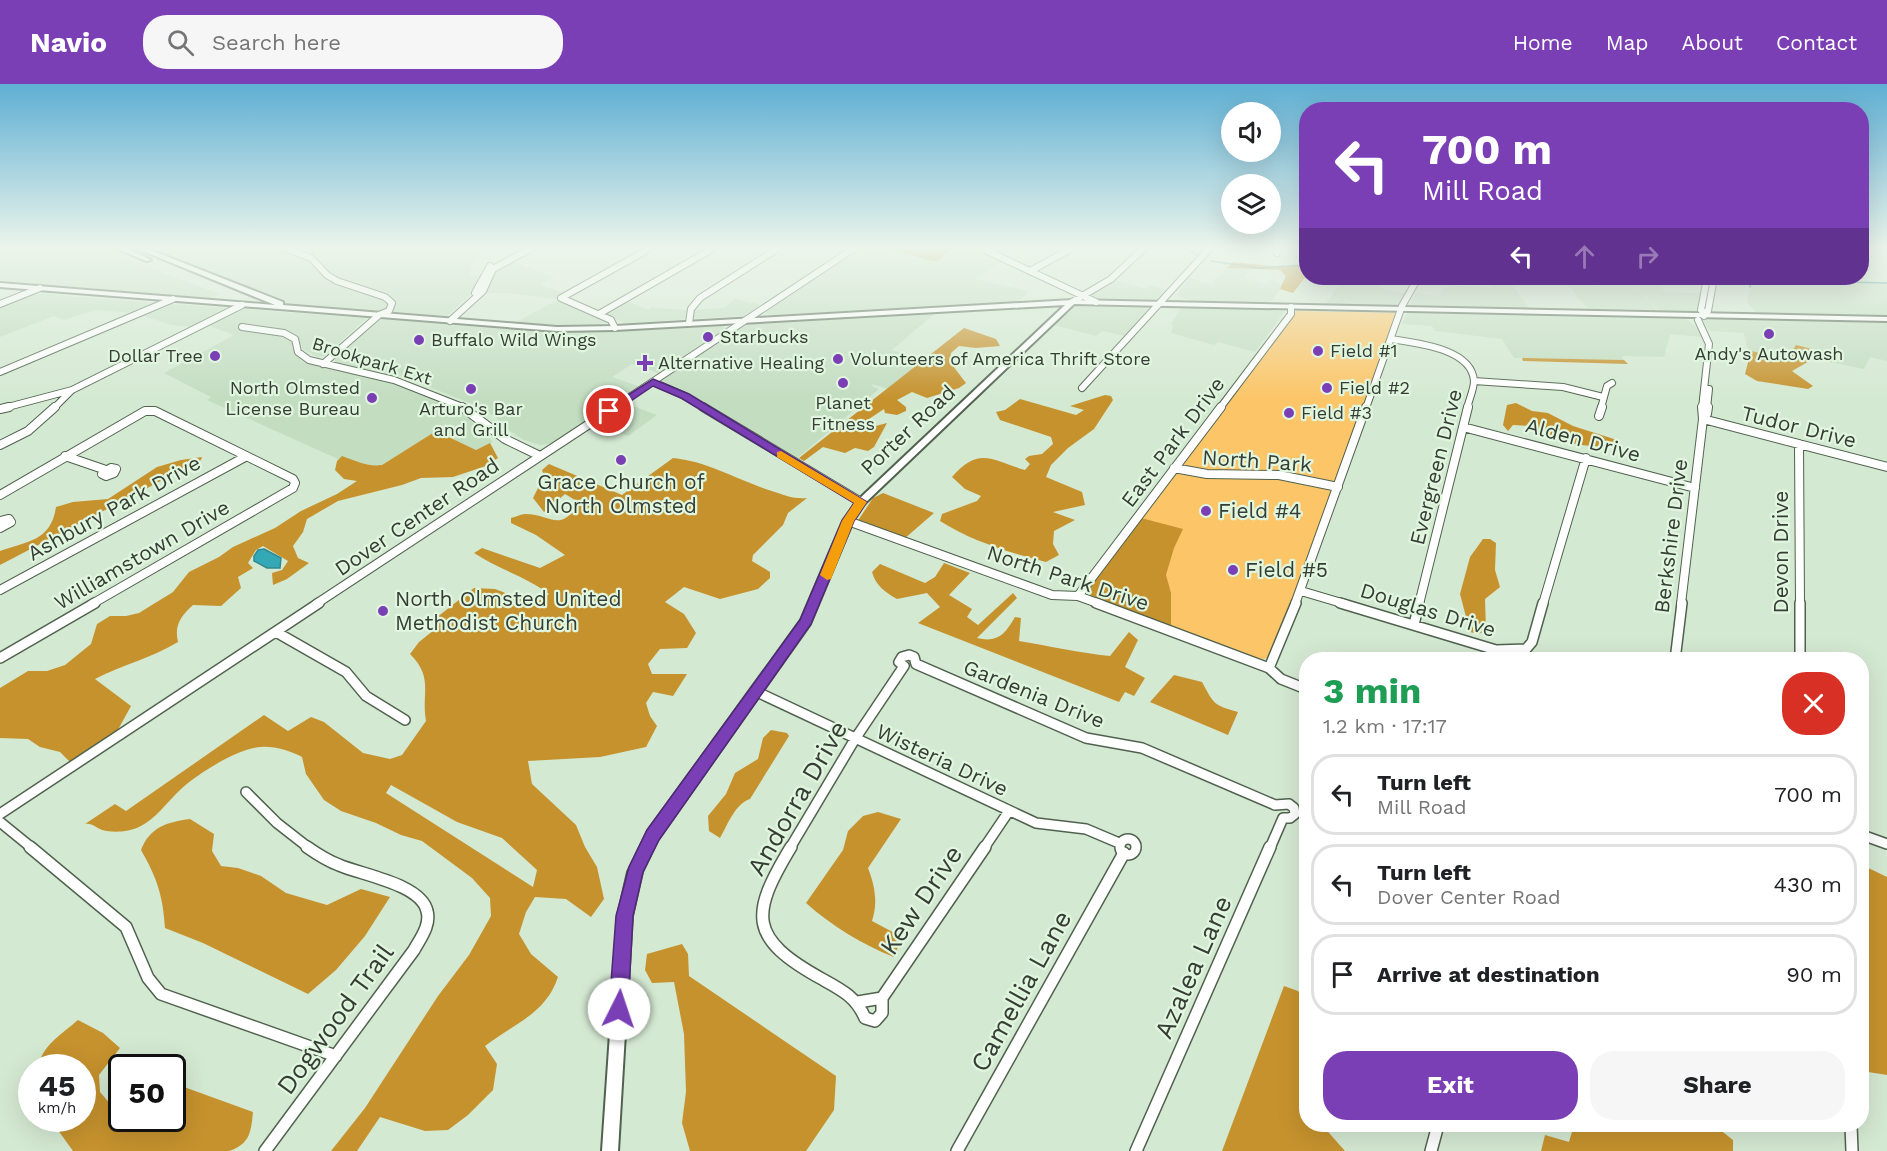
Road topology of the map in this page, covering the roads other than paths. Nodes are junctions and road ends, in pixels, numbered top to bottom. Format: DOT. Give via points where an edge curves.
graph roads {
  1 [pos="173,299"];
  2 [pos="212,299"];
  3 [pos="243,299"];
  4 [pos="268,299"];
  5 [pos="388,299"];
  6 [pos="468,299"];
  7 [pos="474,299"];
  8 [pos="563,299"];
  9 [pos="625,299"];
  10 [pos="699,299"];
  11 [pos="778,299"];
  12 [pos="1078,299"];
  13 [pos="1089,299"];
  14 [pos="1165,299"];
  15 [pos="1407,299"];
  16 [pos="1703,299"];
  17 [pos="1710,299"];
  18 [pos="204,302"];
  19 [pos="1096,302"];
  20 [pos="1072,303"];
  21 [pos="1160,304"];
  22 [pos="242,305"];
  23 [pos="268,307"];
  24 [pos="1291,307"];
  25 [pos="292,308"];
  26 [pos="1401,309"];
  27 [pos="381,314"];
  28 [pos="599,314"];
  29 [pos="1700,316"];
  30 [pos="452,319"];
  31 [pos="1887,319"];
  32 [pos="744,321"];
  33 [pos="689,323"];
  34 [pos="242,327"];
  35 [pos="615,328"];
  36 [pos="1391,339"];
  37 [pos="297,342"];
  38 [pos="323,364"];
  39 [pos="0,372"];
  40 [pos="1474,381"];
  41 [pos="653,382"];
  42 [pos="1612,382"];
  43 [pos="1082,388"];
  44 [pos="72,390"];
  45 [pos="1603,397"];
  46 [pos="0,409"];
  47 [pos="1599,416"];
  48 [pos="1703,418"];
  49 [pos="1463,427"];
  50 [pos="1799,444"];
  51 [pos="0,446"];
  52 [pos="65,456"];
  53 [pos="540,456"];
  54 [pos="245,457"];
  55 [pos="1586,458"];
  56 [pos="1887,466"];
  57 [pos="1174,468"];
  58 [pos="106,470"];
  59 [pos="1338,487"];
  60 [pos="1695,488"];
  61 [pos="0,495"];
  62 [pos="861,502"];
  63 [pos="0,521"];
  64 [pos="848,521"];
  65 [pos="0,528"];
  66 [pos="0,590"];
  67 [pos="1301,591"];
  68 [pos="1078,596"];
  69 [pos="1413,625"];
  70 [pos="276,632"];
  71 [pos="1676,652"];
  72 [pos="1800,652"];
  73 [pos="2,655"];
  74 [pos="907,662"];
  75 [pos="1269,668"];
  76 [pos="1299,686"];
  77 [pos="755,691"];
  78 [pos="405,720"];
  79 [pos="855,739"];
  80 [pos="246,792"];
  81 [pos="1275,805"];
  82 [pos="0,808"];
  83 [pos="1294,808"];
  84 [pos="1009,811"];
  85 [pos="0,814"];
  86 [pos="1283,818"];
  87 [pos="0,822"];
  88 [pos="1869,838"];
  89 [pos="1887,844"];
  90 [pos="1121,848"];
  91 [pos="882,998"];
  92 [pos="858,1002"];
  93 [pos="880,1017"];
  94 [pos="336,1056"];
  95 [pos="1436,1132"];
  96 [pos="1851,1132"];
  97 [pos="265,1151"];
  98 [pos="610,1151"];
  99 [pos="957,1151"];
  100 [pos="1136,1151"];
  101 [pos="1431,1151"];
  102 [pos="1852,1151"];
  1 -- 18 [label="main road"];
  1 -- 39 [label="street"];
  2 -- 18 [label="main road"];
  3 -- 23 [label="main road"];
  4 -- 25 [label="main road"];
  5 -- 27 [label="street" via="392,304 389,311"];
  6 -- 30 [label="street"];
  7 -- 30 [label="street"];
  8 -- 28 [label="street"];
  9 -- 28 [label="street"];
  10 -- 33 [label="street" via="691,309"];
  11 -- 32 [label="street, Dover Center Road"];
  12 -- 20 [label="street, Porter Road"];
  13 -- 19 [label="street"];
  14 -- 21 [label="street"];
  15 -- 26 [label="street"];
  16 -- 29 [label="street"];
  17 -- 29 [label="street" via="1708,311"];
  18 -- 22 [label="main road"];
  19 -- 20 [label="main road"];
  19 -- 21 [label="main road"];
  20 -- 32 [label="main road"];
  20 -- 62 [label="main road, Porter Road"];
  21 -- 24 [label="main road"];
  21 -- 43 [label="street"];
  22 -- 23 [label="main road"];
  22 -- 44 [label="street"];
  23 -- 25 [label="main road"];
  24 -- 26 [label="main road"];
  24 -- 57 [label="street, East Park Drive" via="1291,314"];
  25 -- 27 [label="main road"];
  26 -- 29 [label="main road"];
  26 -- 36 [label="street"];
  27 -- 30 [label="main road"];
  27 -- 38 [label="street"];
  28 -- 35 [label="street" via="614,322"];
  29 -- 31 [label="main road"];
  29 -- 48 [label="street, Berkshire Drive" via="1711,345"];
  30 -- 35 [label="main road" via="555,329"];
  32 -- 33 [label="main road"];
  32 -- 41 [label="street, Dover Center Road"];
  33 -- 35 [label="main road"];
  34 -- 37 [label="street" via="284,333"];
  36 -- 40 [label="street, Evergreen Drive" via="1464,359 1473,369"];
  36 -- 59 [label="street"];
  37 -- 38 [label="street, Brookpark Ext" via="301,356"];
  38 -- 53 [label="street, Brookpark Ext" via="394,380 463,407 505,439"];
  40 -- 45 [label="street" via="1563,387"];
  40 -- 49 [label="street, Evergreen Drive"];
  41 -- 53 [label="street, Dover Center Road"];
  41 -- 62 [label="street" via="685,396"];
  42 -- 45 [label="street"];
  44 -- 46 [label="street"];
  44 -- 51 [label="street" via="28,431"];
  45 -- 47 [label="street"];
  48 -- 50 [label="street, Tudor Drive"];
  48 -- 60 [label="street, Berkshire Drive"];
  49 -- 55 [label="street, Alden Drive"];
  49 -- 69 [label="street, Evergreen Drive"];
  50 -- 56 [label="street, Tudor Drive"];
  50 -- 72 [label="street, Devon Drive"];
  52 -- 54 [label="street" via="146,411"];
  52 -- 58 [label="street"];
  52 -- 61 [label="street"];
  53 -- 70 [label="street, Dover Center Road"];
  54 -- 66 [label="street, Ashbury Park Drive"];
  54 -- 73 [label="street, Williamstown Drive" via="293,479 293,488"];
  55 -- 60 [label="street, Alden Drive"];
  55 -- 69 [label="street, Douglas Drive" via="1532,642 1526,649 1496,650"];
  57 -- 59 [label="street, North Park" via="1212,476 1294,476"];
  57 -- 68 [label="street, East Park Drive"];
  59 -- 67 [label="street"];
  60 -- 71 [label="street, Berkshire Drive"];
  62 -- 64 [label="main road, Porter Road"];
  63 -- 65 [label="street" via="11,522"];
  64 -- 68 [label="street, North Park Drive" via="1052,595"];
  64 -- 77 [label="main road, Porter Road" via="806,621"];
  67 -- 69 [label="street, Douglas Drive"];
  67 -- 75 [label="street"];
  68 -- 75 [label="street, North Park Drive"];
  70 -- 78 [label="street" via="346,672 366,696"];
  70 -- 85 [label="street, Dover Center Road"];
  74 -- 79 [label="street, Andorra Drive"];
  74 -- 81 [label="street, Gardenia Drive" via="1086,738 1142,748"];
  75 -- 76 [label="street, North Park Drive" via="1281,679"];
  77 -- 79 [label="street, Wisteria Drive"];
  77 -- 98 [label="main road, Porter Road" via="653,835 635,872 625,916"];
  79 -- 84 [label="street, Wisteria Drive"];
  79 -- 92 [label="street, Andorra Drive" via="770,882 762,909 776,947 795,964"];
  80 -- 94 [label="street, Dogwood Trail" via="270,819 299,842 336,864 417,893 427,908 427,928 414,950"];
  81 -- 83 [label="street, Gardenia Drive" via="1287,803"];
  81 -- 86 [label="street"];
  82 -- 85 [label="street"];
  83 -- 86 [label="street, Azalea Lane" via="1293,817"];
  84 -- 90 [label="street, Wisteria Drive" via="1035,823 1076,827 1104,835"];
  84 -- 91 [label="street, Kew Drive"];
  86 -- 100 [label="street, Azalea Lane"];
  87 -- 94 [label="street" via="126,927 135,941 149,984 161,994"];
  88 -- 89 [label="street"];
  90 -- 99 [label="street, Camellia Lane"];
  91 -- 92 [label="street"];
  91 -- 93 [label="street, Kew Drive"];
  92 -- 93 [label="street, Andorra Drive" via="869,1020"];
  94 -- 97 [label="street, Dogwood Trail"];
  95 -- 101 [label="street"];
  96 -- 102 [label="street"];
}
